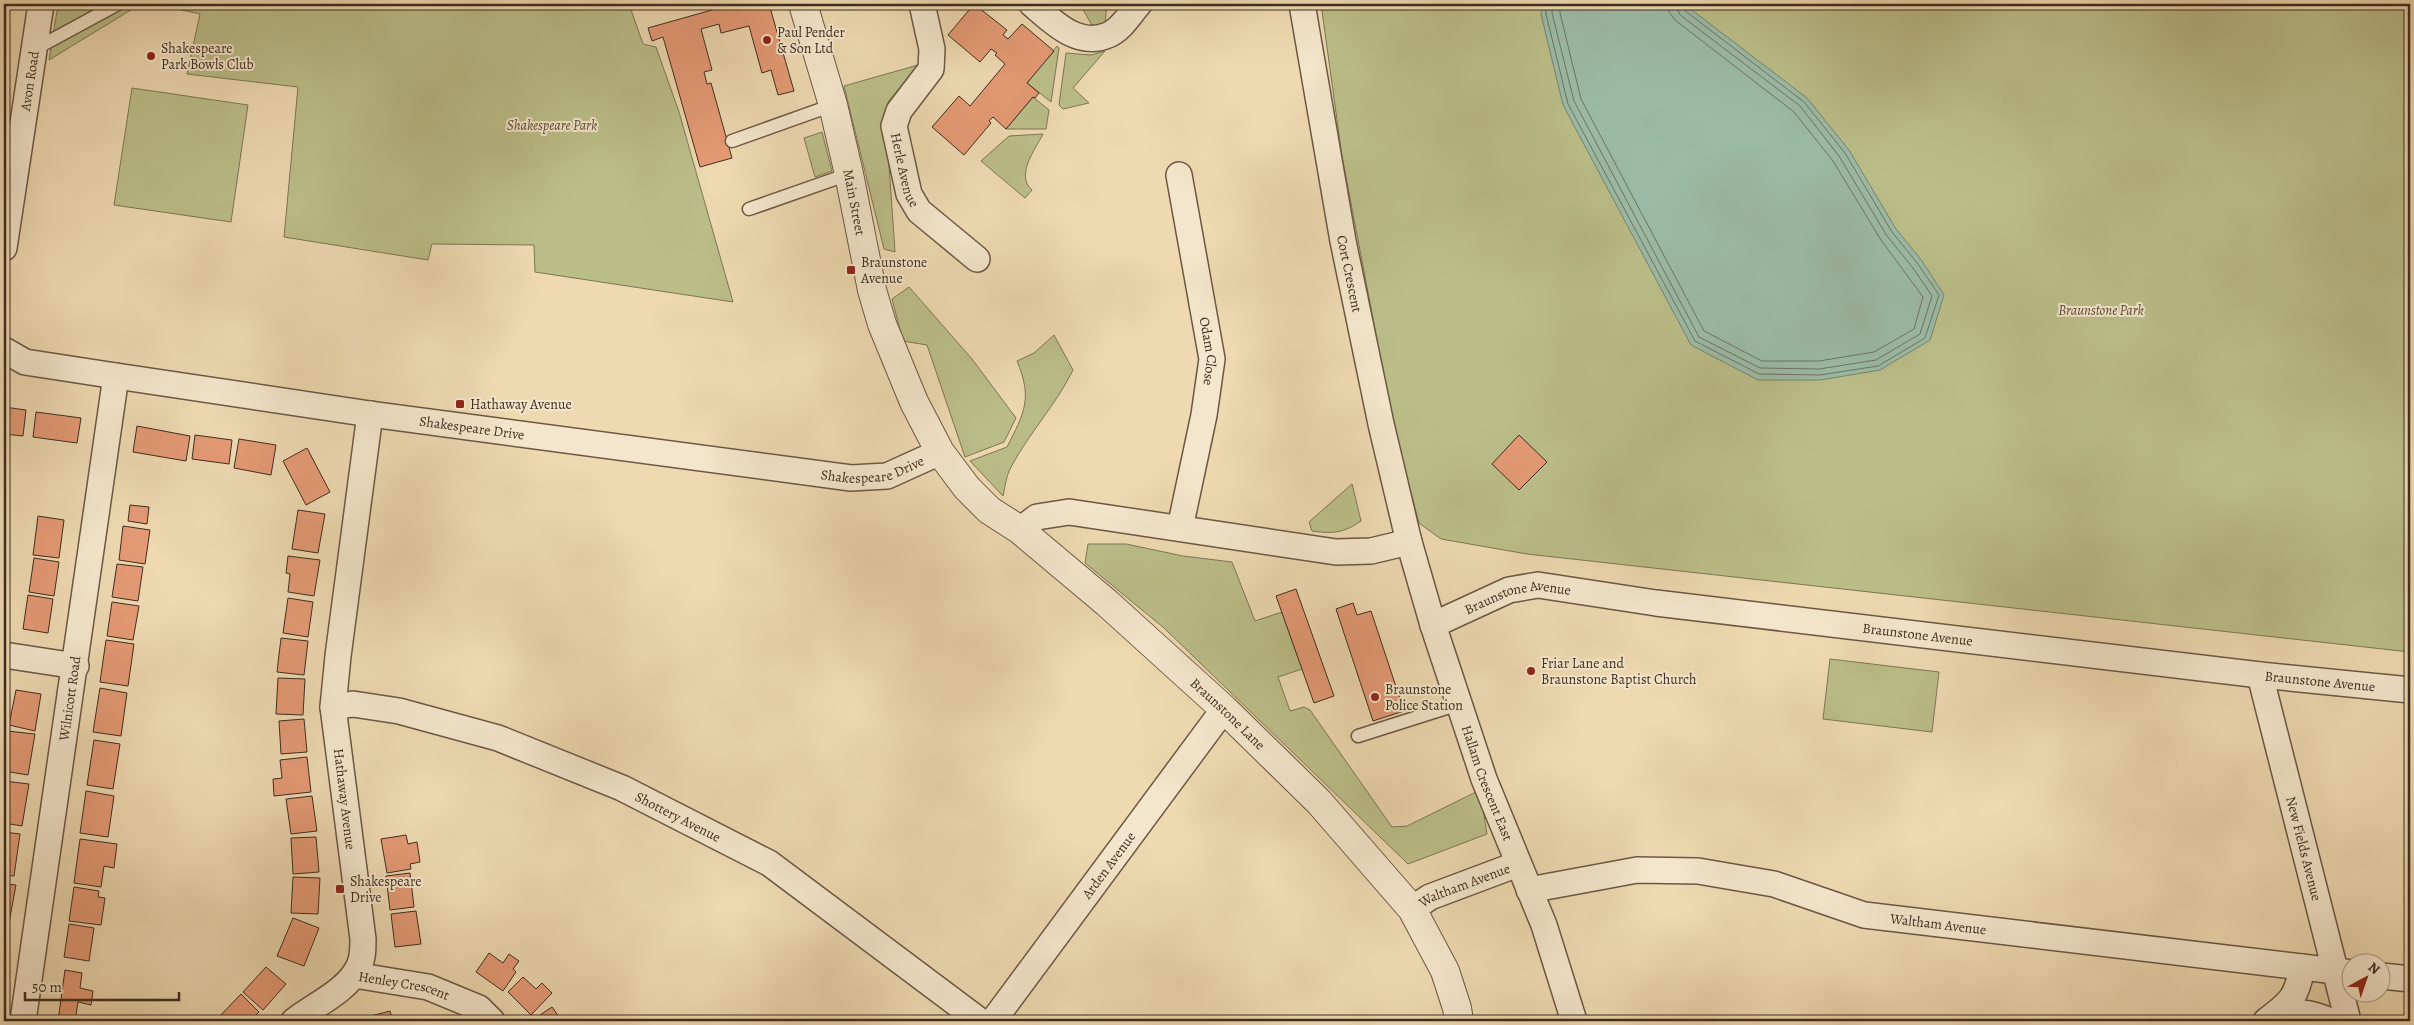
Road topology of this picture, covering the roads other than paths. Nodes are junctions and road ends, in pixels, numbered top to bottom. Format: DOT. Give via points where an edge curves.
graph roads {
  1 [pos="41,4"];
  2 [pos="118,4"];
  3 [pos="803,4"];
  4 [pos="922,4"];
  5 [pos="1032,4"];
  6 [pos="1139,4"];
  7 [pos="1302,4"];
  8 [pos="35,49"];
  9 [pos="833,105"];
  10 [pos="732,141"];
  11 [pos="849,174"];
  12 [pos="1179,175"];
  13 [pos="749,209"];
  14 [pos="4,248"];
  15 [pos="977,260"];
  16 [pos="4,350"];
  17 [pos="116,376"];
  18 [pos="370,414"];
  19 [pos="940,452"];
  20 [pos="1180,528"];
  21 [pos="1020,530"];
  22 [pos="1408,542"];
  23 [pos="1433,625"];
  24 [pos="4,655"];
  25 [pos="76,666"];
  26 [pos="2260,675"];
  27 [pos="2410,690"];
  28 [pos="1459,704"];
  29 [pos="333,707"];
  30 [pos="1224,709"];
  31 [pos="1358,736"];
  32 [pos="1518,864"];
  33 [pos="1529,890"];
  34 [pos="1412,909"];
  35 [pos="2342,965"];
  36 [pos="2302,967"];
  37 [pos="2342,972"];
  38 [pos="354,975"];
  39 [pos="2392,977"];
  40 [pos="2410,979"];
  41 [pos="2346,1002"];
  42 [pos="2269,1019"];
  43 [pos="22,1021"];
  44 [pos="294,1021"];
  45 [pos="492,1021"];
  46 [pos="980,1021"];
  47 [pos="993,1021"];
  48 [pos="1459,1021"];
  49 [pos="1574,1021"];
  50 [pos="2330,1021"];
  51 [pos="2348,1021"];
  1 -- 8 [label="street, Avon Road"];
  2 -- 8 [label="lane"];
  3 -- 9 [label="street, Main Street"];
  4 -- 15 [label="street, Herle Avenue" via="932,49 931,69 899,111 894,126 909,194 919,210"];
  5 -- 6 [label="street" via="1065,31 1086,38 1109,35"];
  7 -- 22 [label="street, Cort Crescent" via="1343,241"];
  8 -- 14 [label="street, Avon Road"];
  9 -- 10 [label="lane"];
  9 -- 11 [label="street, Main Street"];
  11 -- 13 [label="lane"];
  11 -- 19 [label="street, Main Street" via="882,324 914,402"];
  12 -- 20 [label="street, Odam Close" via="1212,359 1206,407"];
  16 -- 17 [label="street, Shakespeare Drive" via="26,362"];
  17 -- 18 [label="street, Shakespeare Drive"];
  17 -- 25 [label="street, Wilnicott Road"];
  18 -- 19 [label="street, Shakespeare Drive" via="851,478 887,476"];
  18 -- 29 [label="street, Hathaway Avenue"];
  19 -- 21 [label="street, Braunstone Lane" via="967,488 990,510"];
  20 -- 21 [label="street" via="1069,512 1037,517"];
  20 -- 22 [label="street" via="1336,552 1371,551"];
  21 -- 30 [label="street, Braunstone Lane" via="1107,603"];
  22 -- 23 [label="street, Hallam Crescent East"];
  23 -- 26 [label="street, Braunstone Avenue" via="1509,590 1538,585 1666,604"];
  23 -- 28 [label="street, Hallam Crescent East"];
  24 -- 25 [label="street"];
  25 -- 43 [label="street, Wilnicott Road"];
  26 -- 27 [label="street, Braunstone Avenue"];
  26 -- 35 [label="street, New Fields Avenue"];
  28 -- 31 [label="lane"];
  28 -- 32 [label="street, Hallam Crescent East"];
  29 -- 38 [label="street, Hathaway Avenue" via="363,939 360,966"];
  29 -- 46 [label="street, Shottery Avenue" via="353,704 382,708 498,738 622,788 769,863"];
  30 -- 34 [label="street, Braunstone Lane" via="1319,802"];
  30 -- 47 [label="street, Arden Avenue"];
  32 -- 33 [label="street, Hallam Crescent East"];
  32 -- 34 [label="street, Waltham Avenue" via="1430,897"];
  33 -- 36 [label="street, Waltham Avenue" via="1637,870 1698,871 1774,884 1864,914"];
  33 -- 49 [label="street, Hallam Crescent East" via="1544,925"];
  34 -- 48 [label="street, Braunstone Lane" via="1445,971"];
  36 -- 37 [label="street, Waltham Avenue"];
  36 -- 42 [label="street" via="2299,990"];
  38 -- 44 [label="street, Henley Crescent"];
  38 -- 45 [label="street, Henley Crescent" via="428,988 479,1008"];
  39 -- 40 [label="street"];
  41 -- 51 [label="street, New Fields Avenue"];
  42 -- 50 [label="street" via="2287,1012 2302,1012"];
}
